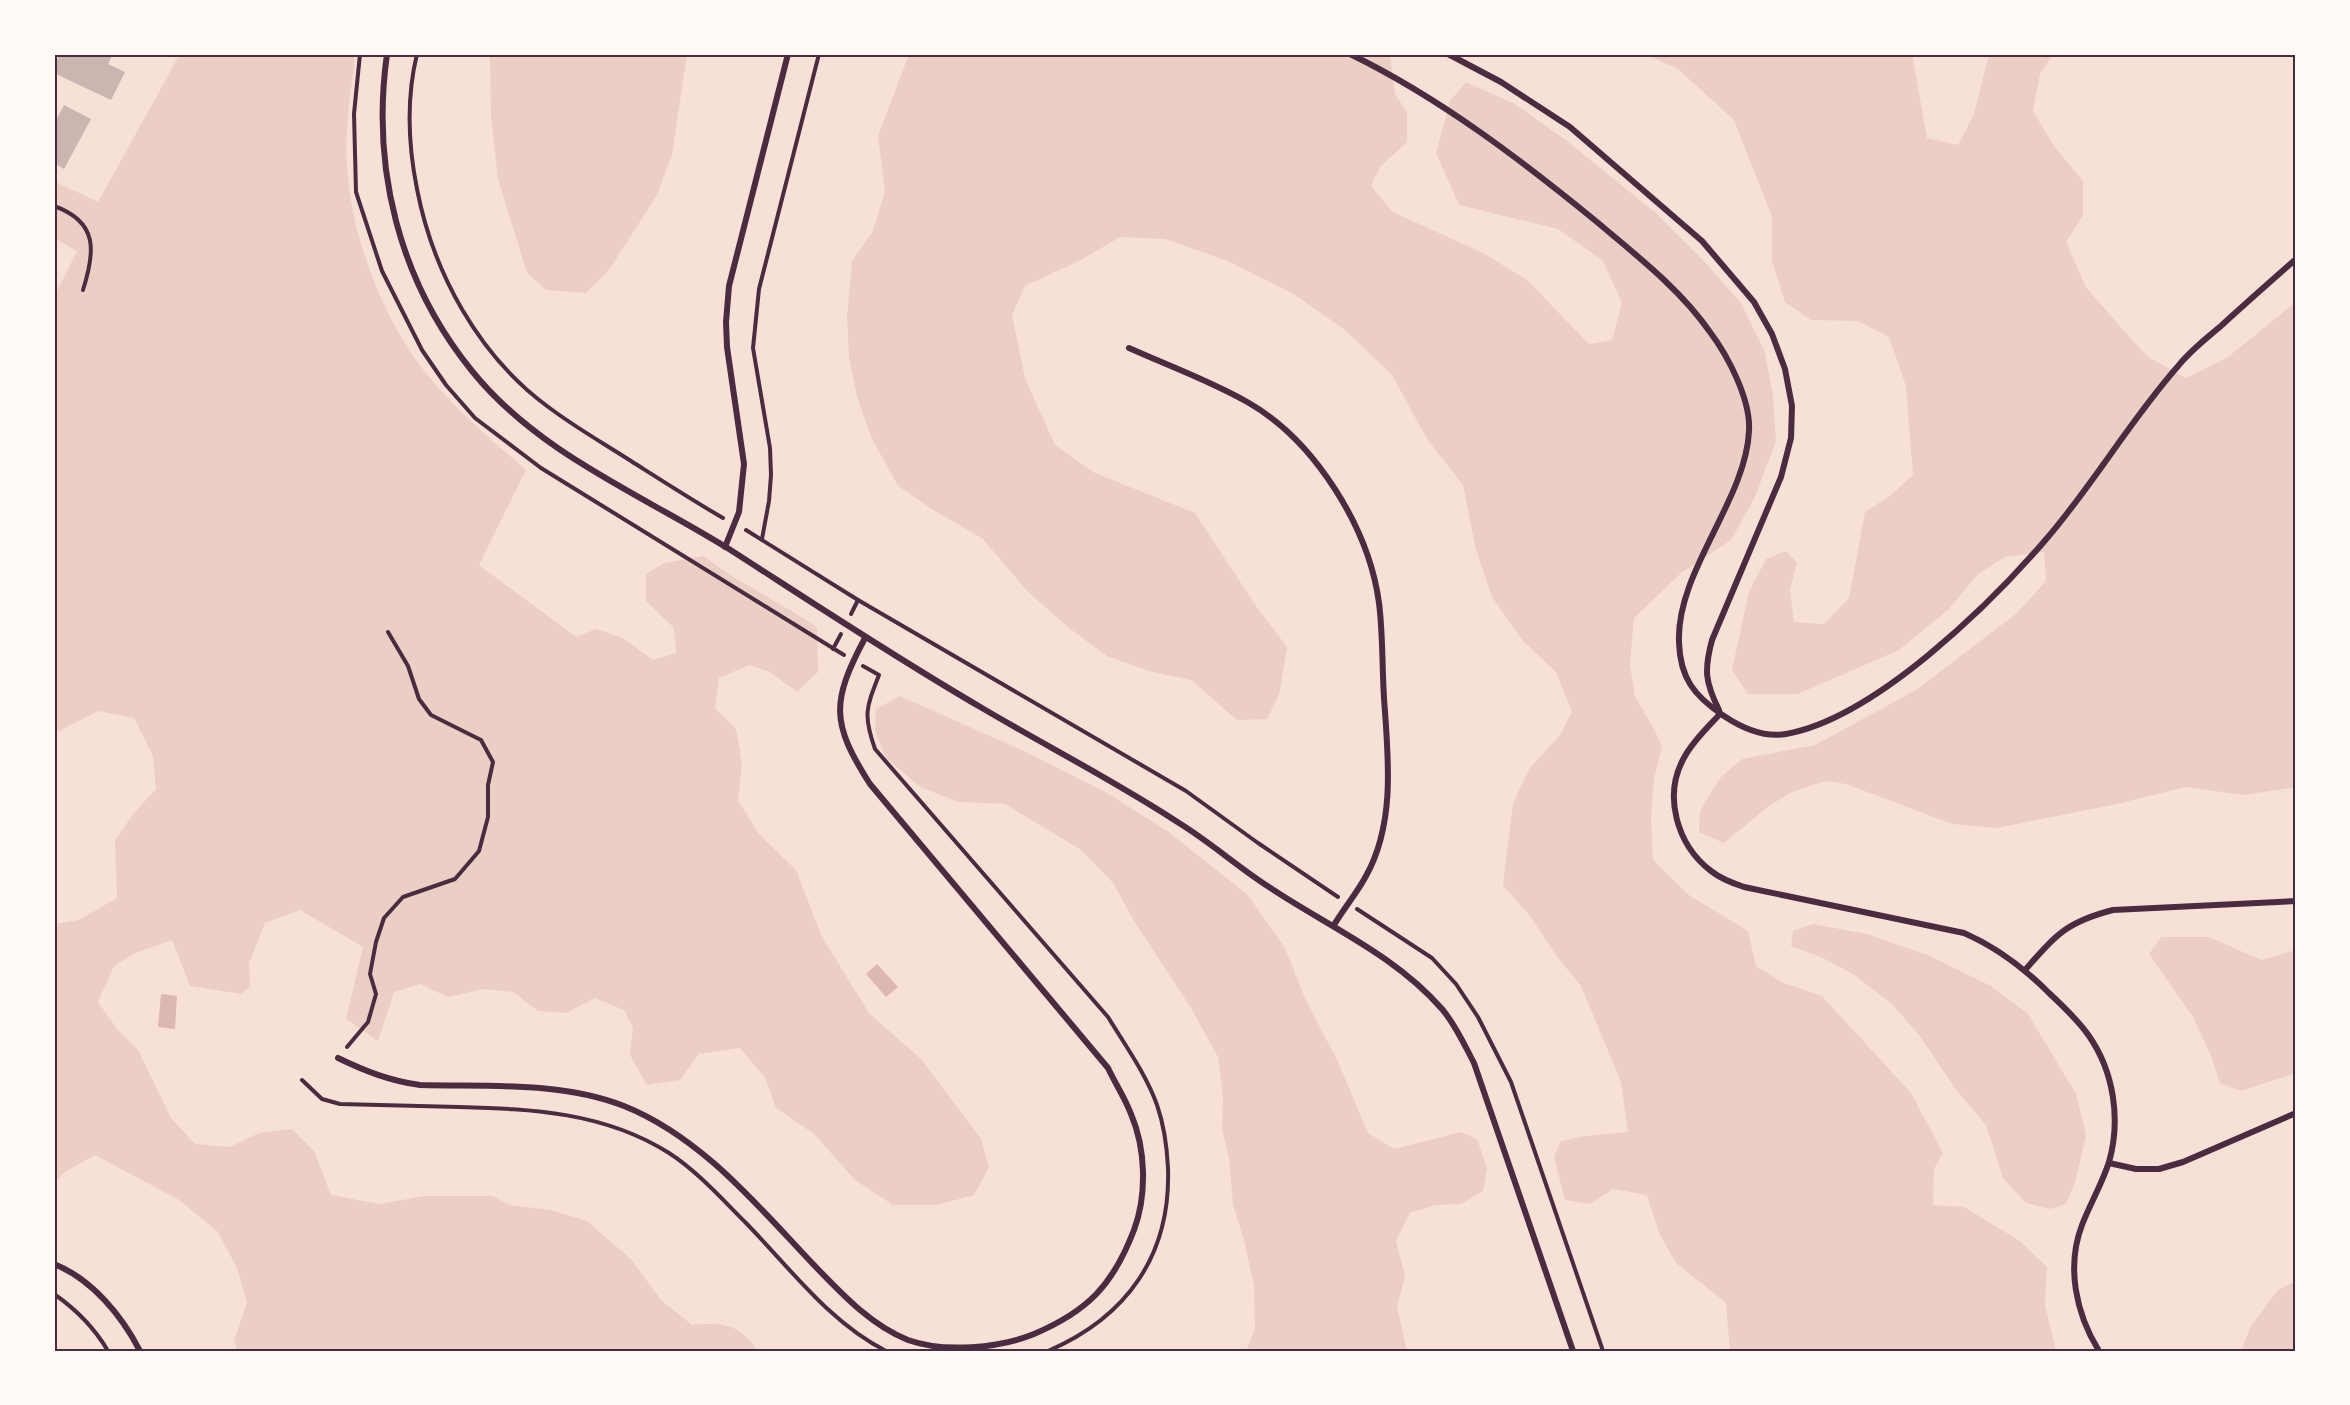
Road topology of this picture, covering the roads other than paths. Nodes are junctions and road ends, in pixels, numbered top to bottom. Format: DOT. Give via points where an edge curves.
graph roads {
  1 [pos="387,54"];
  2 [pos="788,54"];
  3 [pos="1350,54"];
  4 [pos="1448,54"];
  5 [pos="2296,259"];
  6 [pos="1130,348"];
  7 [pos="725,547"];
  8 [pos="865,638"];
  9 [pos="1720,714"];
  10 [pos="2296,901"];
  11 [pos="1334,925"];
  12 [pos="2025,970"];
  13 [pos="338,1058"];
  14 [pos="2296,1113"];
  15 [pos="2109,1163"];
  16 [pos="54,1264"];
  17 [pos="140,1351"];
  18 [pos="1573,1351"];
  19 [pos="2099,1351"];
  1 -- 7 [label="street" via="382,87 387,185 418,285 442,328 472,371 541,437"];
  2 -- 7 [label="street" via="729,286 727,347 744,464 739,512"];
  3 -- 9 [label="street" via="1480,131 1554,187 1678,295 1709,330 1730,364 1750,427 1745,460 1692,581 1681,617 1679,641 1682,667 1691,689"];
  4 -- 9 [label="street" via="1501,82 1588,142 1702,241 1754,302 1772,334 1789,387 1791,438 1781,477 1706,662 1707,686"];
  5 -- 9 [label="street" via="2182,360 2052,533 2012,578 1915,665 1842,713 1786,734 1755,732"];
  6 -- 11 [label="street" via="1226,390 1273,420 1332,484 1353,519 1369,559 1378,602 1387,797 1382,837 1367,875"];
  7 -- 8 [label="street"];
  8 -- 11 [label="street" via="1176,820 1274,890"];
  8 -- 13 [label="street" via="846,673 840,696 845,740 854,759 870,784 1108,1068 1132,1116 1142,1151 1143,1188 1136,1224 1124,1257 1106,1286 1083,1307 1022,1339 980,1347 948,1347 909,1340 886,1329 857,1307 728,1175 694,1146 641,1114 590,1095 553,1089 400,1082 371,1074"];
  9 -- 12 [label="street" via="1684,756 1675,786 1680,832 1712,872 1744,887 1964,933"];
  10 -- 12 [label="street" via="2113,910 2086,917 2065,929"];
  11 -- 18 [label="street" via="1393,964 1442,1009 1457,1031 1474,1063"];
  12 -- 15 [label="street" via="2074,1017 2101,1056 2114,1101"];
  14 -- 15 [label="street" via="2159,1169"];
  15 -- 19 [label="street" via="2081,1227 2074,1273 2081,1315"];
  16 -- 17 [label="street" via="108,1304"];
}
